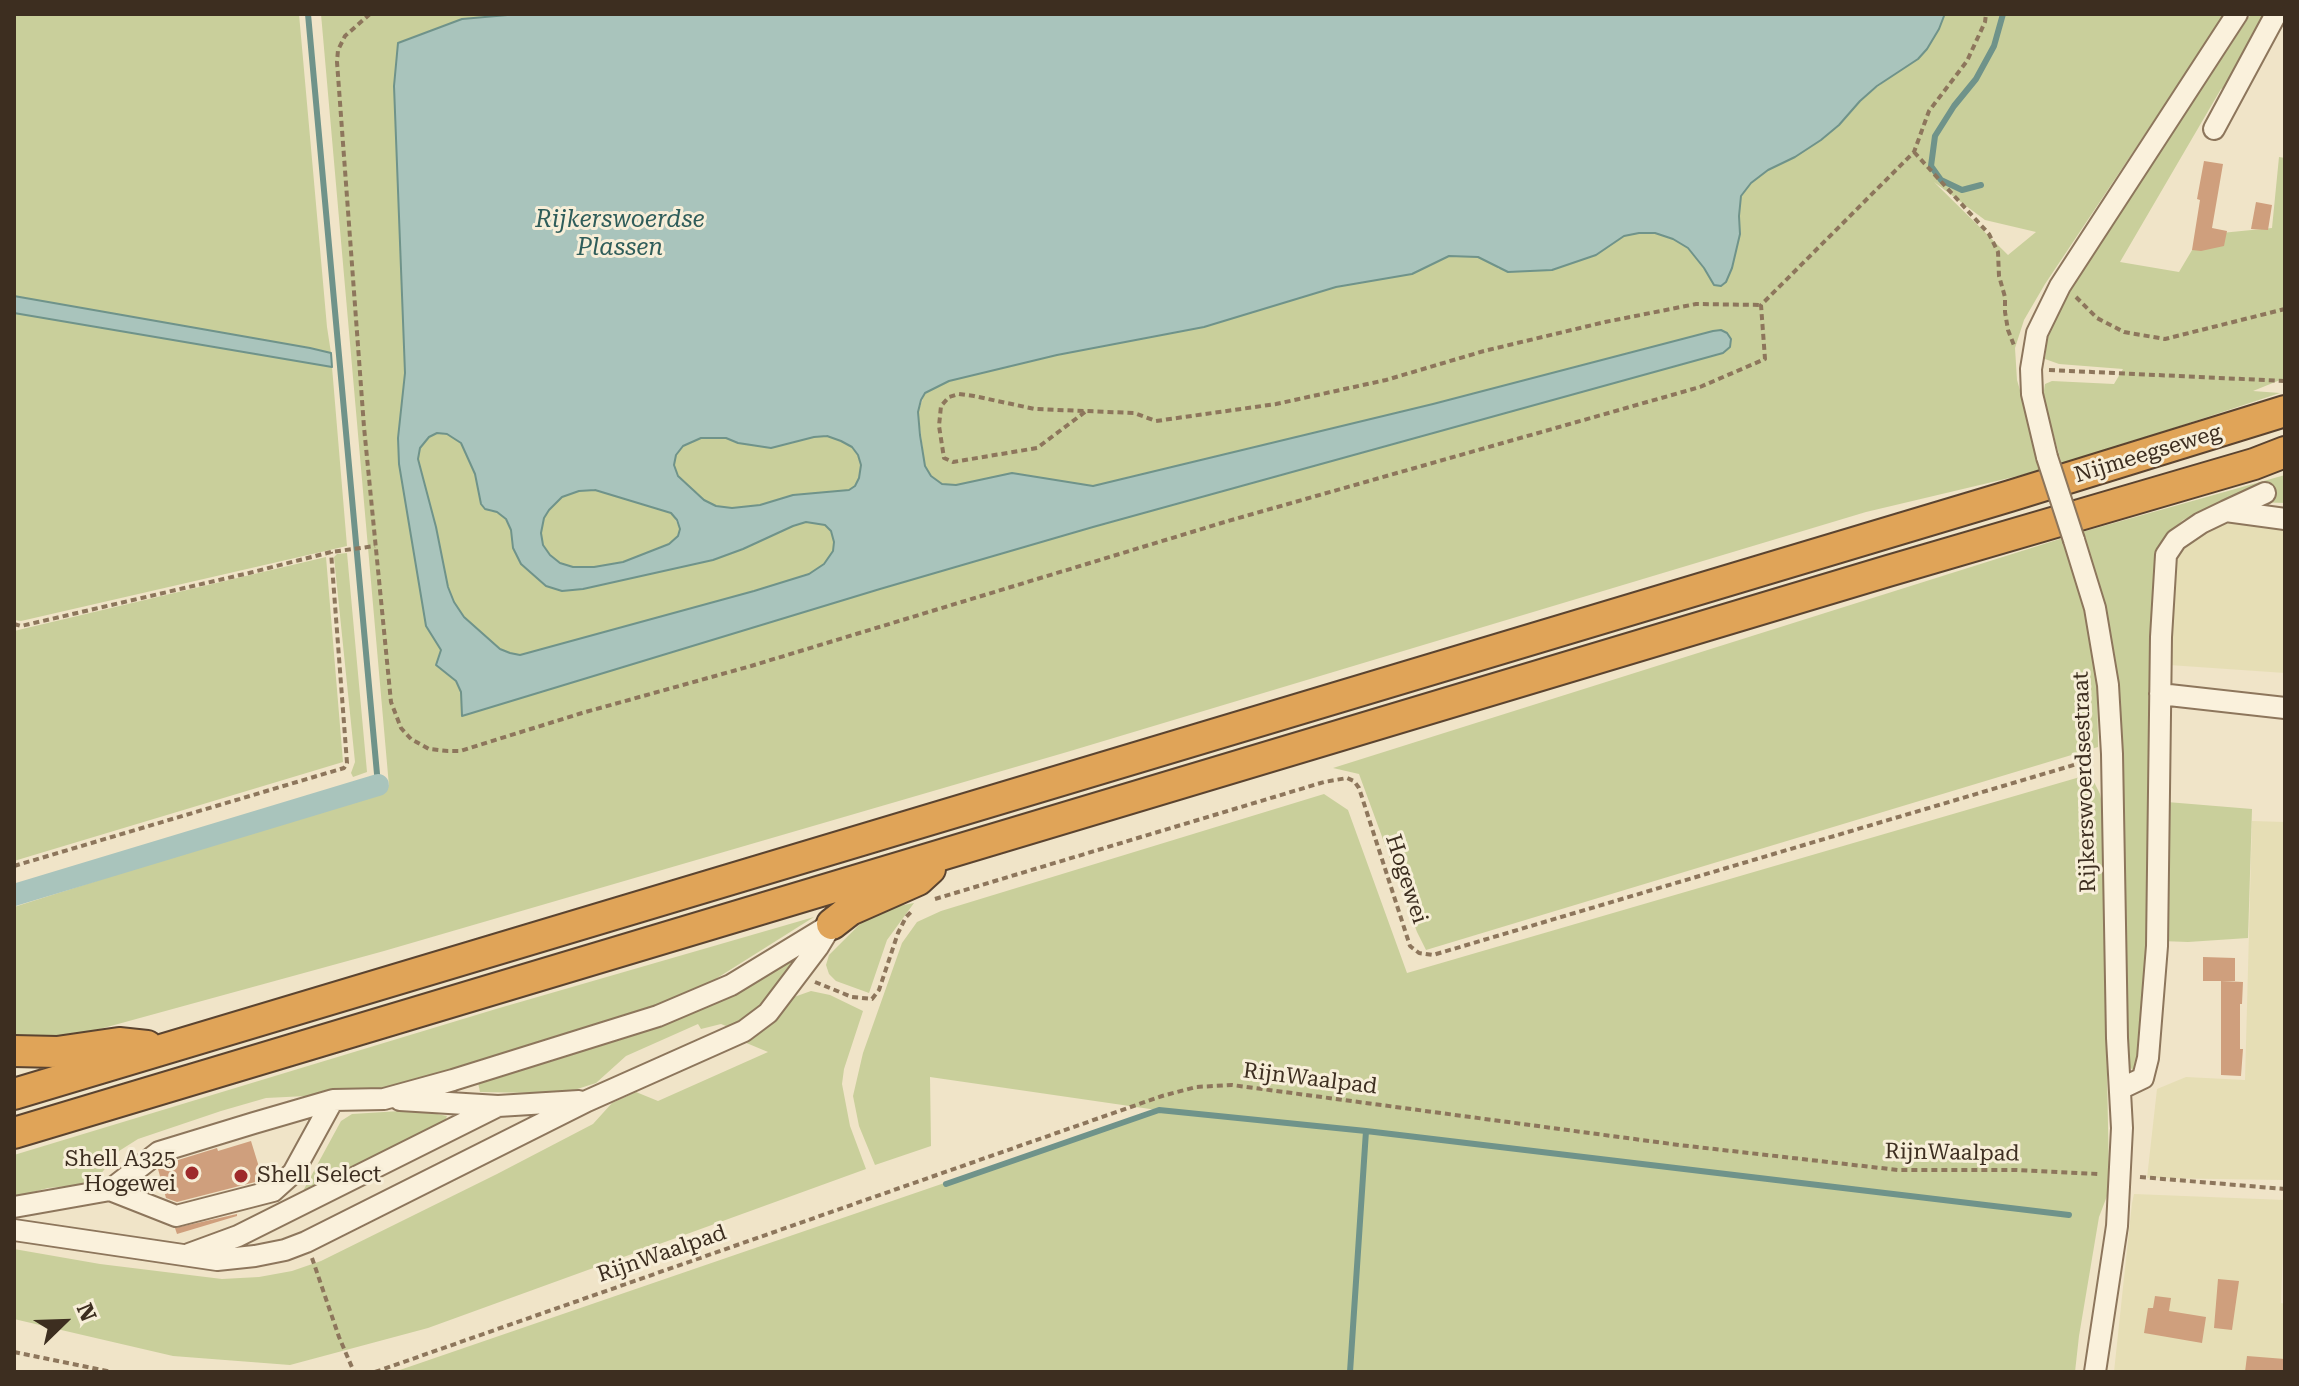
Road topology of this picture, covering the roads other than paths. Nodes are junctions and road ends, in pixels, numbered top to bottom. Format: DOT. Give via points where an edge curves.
graph roads {
  1 [pos="2237,14"];
  2 [pos="2276,14"];
  3 [pos="2214,129"];
  4 [pos="2285,411"];
  5 [pos="2285,452"];
  6 [pos="2265,493"];
  7 [pos="2234,512"];
  8 [pos="2285,519"];
  9 [pos="2160,694"];
  10 [pos="2285,708"];
  11 [pos="949,852"];
  12 [pos="832,924"];
  13 [pos="169,1048"];
  14 [pos="14,1051"];
  15 [pos="2120,1089"];
  16 [pos="14,1094"];
  17 [pos="384,1099"];
  18 [pos="333,1100"];
  19 [pos="587,1101"];
  20 [pos="498,1106"];
  21 [pos="14,1133"];
  22 [pos="110,1190"];
  23 [pos="14,1207"];
  24 [pos="14,1230"];
  25 [pos="185,1255"];
  26 [pos="2095,1372"];
  1 -- 15 [label="street, Rijkerswoerdsestraat, bridge" via="2060,286 2037,333 2031,369 2047,457 2095,608 2108,685"];
  2 -- 3 [label="street"];
  4 -- 13 [label="highway, Nijmeegseweg"];
  5 -- 11 [label="highway, Nijmeegseweg"];
  6 -- 7 [label="street"];
  7 -- 8 [label="street"];
  7 -- 9 [label="street" via="2201,523 2176,540 2166,555"];
  9 -- 10 [label="street"];
  9 -- 15 [label="street" via="2157,946 2148,1058 2143,1078"];
  11 -- 12 [label="highway" via="918,880 850,910"];
  11 -- 21 [label="highway, Nijmeegseweg"];
  12 -- 17 [label="street" via="731,985 658,1016"];
  12 -- 19 [label="street" via="768,1013 744,1031"];
  13 -- 14 [label="highway" via="119,1043 57,1052"];
  13 -- 16 [label="highway, Nijmeegseweg"];
  15 -- 26 [label="street, Rijkerswoerdsestraat" via="2117,1226"];
  17 -- 18 [label="street"];
  17 -- 20 [label="street"];
  18 -- 22 [label="street" via="159,1152"];
  18 -- 22 [label="street" via="293,1173 273,1191 176,1216"];
  19 -- 20 [label="street"];
  19 -- 25 [label="street" via="306,1242 230,1259"];
  20 -- 25 [label="street" via="238,1236"];
  22 -- 23 [label="street"];
  24 -- 25 [label="street"];
}
